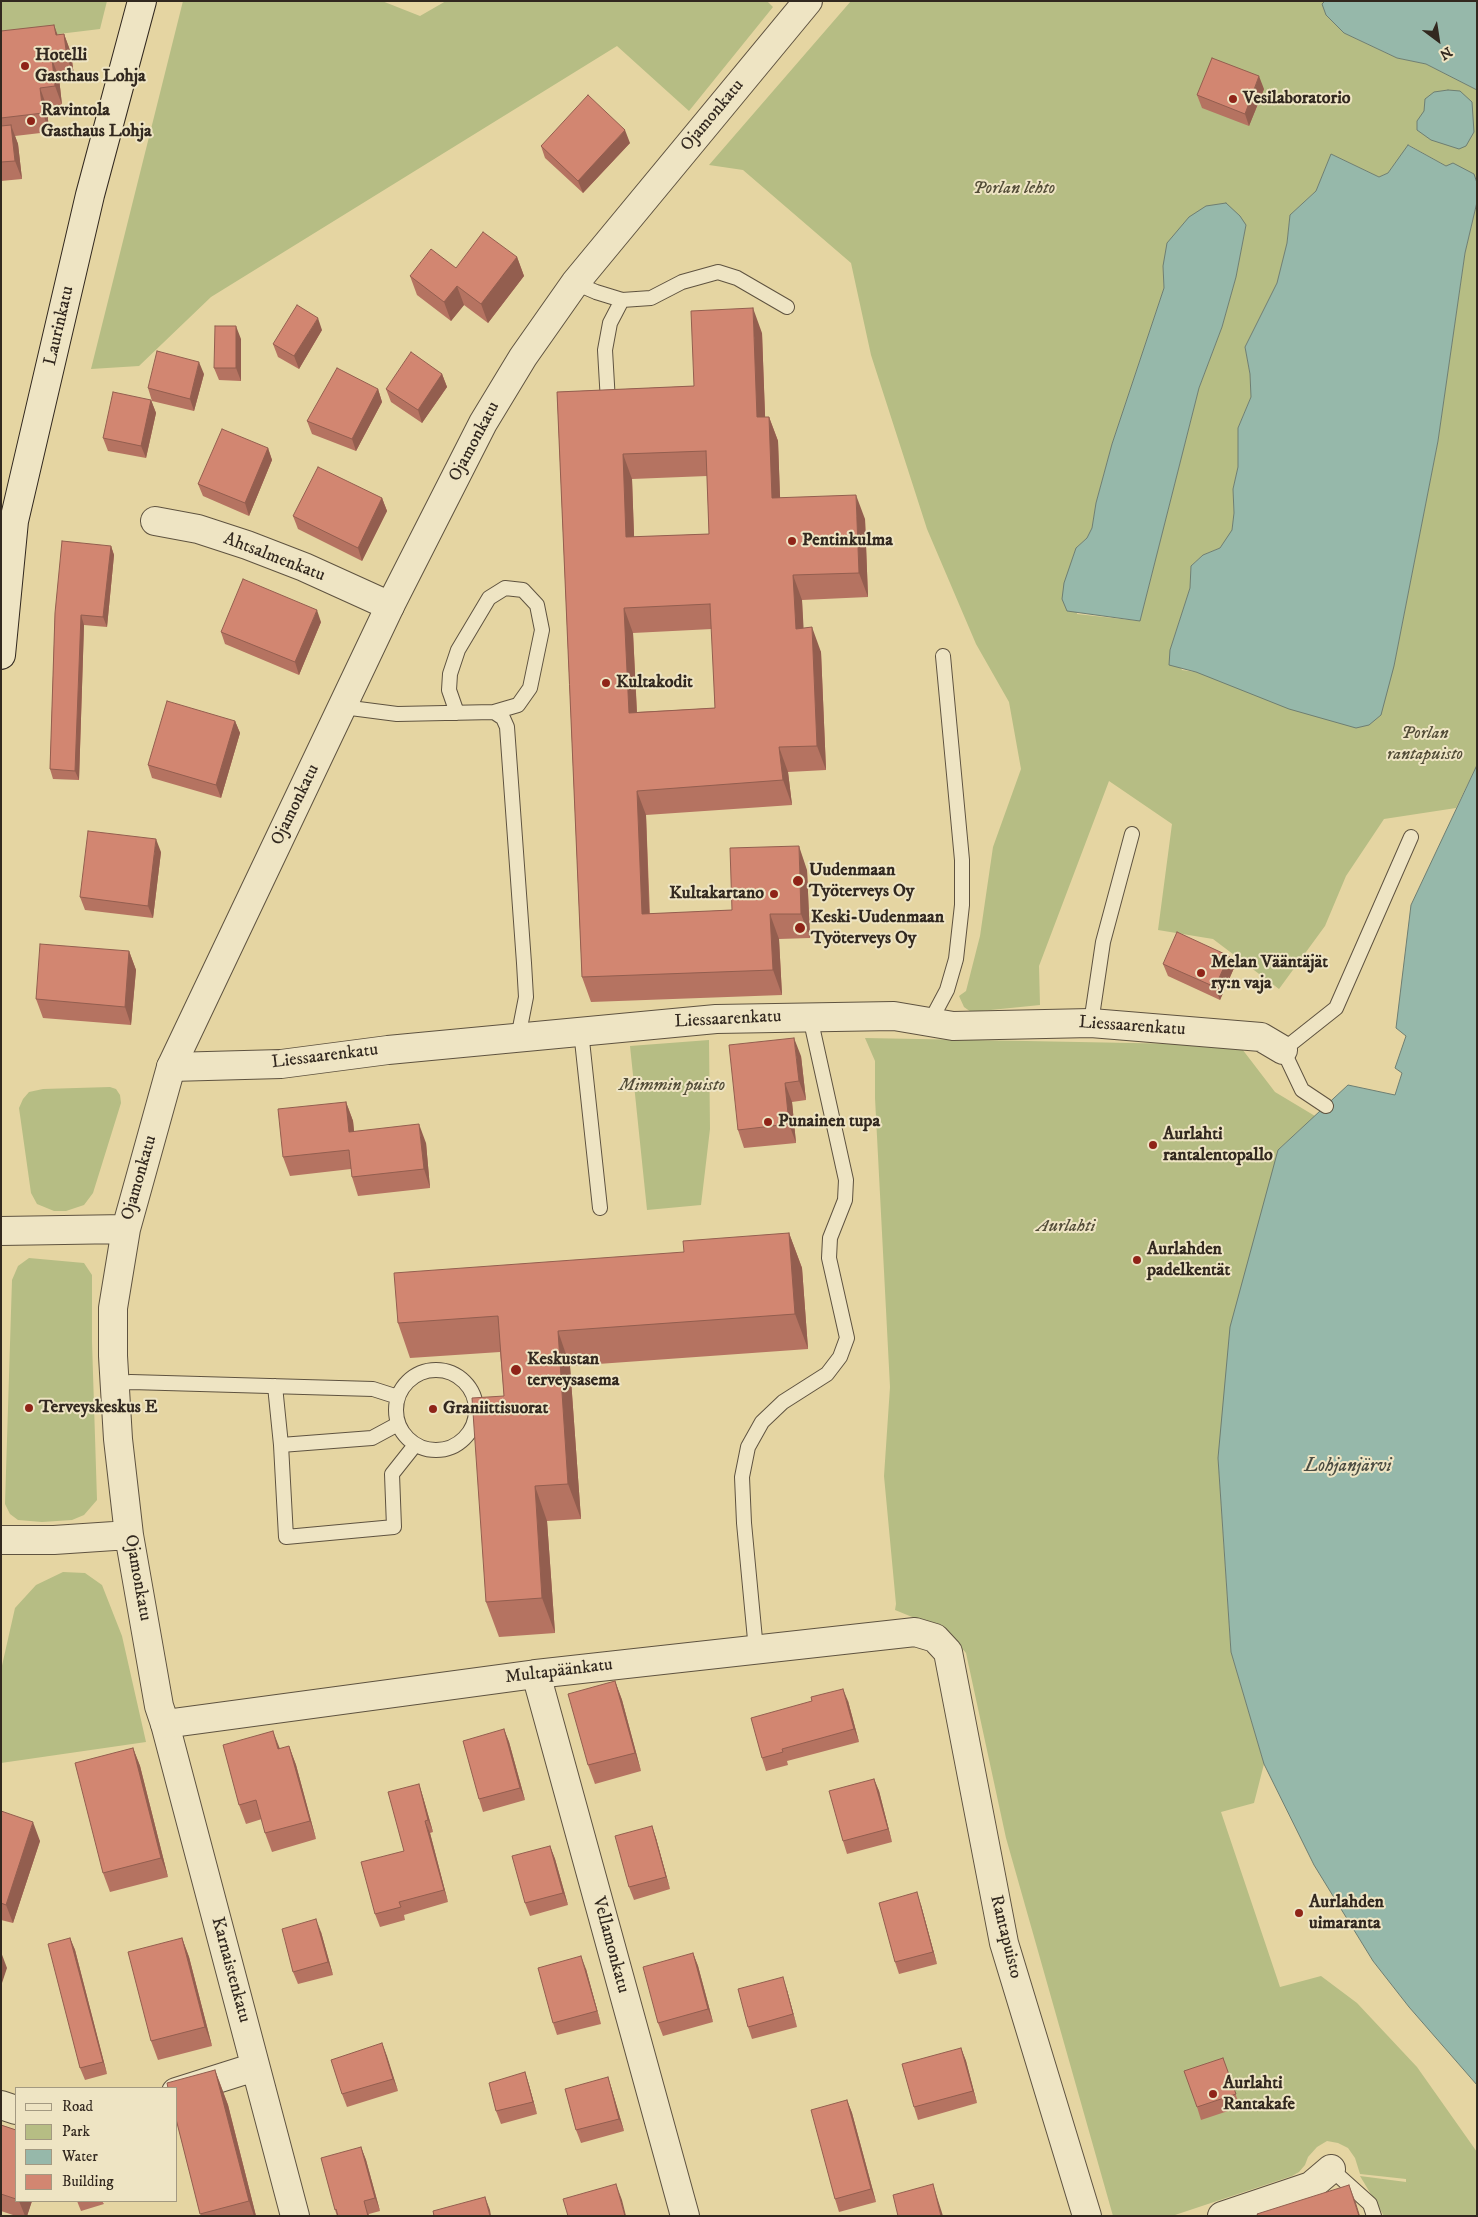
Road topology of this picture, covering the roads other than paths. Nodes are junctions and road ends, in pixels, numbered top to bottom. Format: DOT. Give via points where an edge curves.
graph roads {
  1 [pos="142,1"];
  2 [pos="808,1"];
  3 [pos="575,283"];
  4 [pos="622,300"];
  5 [pos="787,307"];
  6 [pos="608,402"];
  7 [pos="155,521"];
  8 [pos="390,606"];
  9 [pos="1,652"];
  10 [pos="943,656"];
  11 [pos="343,707"];
  12 [pos="494,712"];
  13 [pos="457,713"];
  14 [pos="1132,834"];
  15 [pos="1411,837"];
  16 [pos="810,1017"];
  17 [pos="930,1022"];
  18 [pos="1091,1023"];
  19 [pos="582,1031"];
  20 [pos="518,1038"];
  21 [pos="1283,1050"];
  22 [pos="171,1067"];
  23 [pos="1326,1106"];
  24 [pos="600,1208"];
  25 [pos="126,1229"];
  26 [pos="1,1230"];
  27 [pos="115,1384"];
  28 [pos="275,1386"];
  29 [pos="398,1398"];
  30 [pos="398,1424"];
  31 [pos="281,1445"];
  32 [pos="415,1445"];
  33 [pos="129,1535"];
  34 [pos="1,1540"];
  35 [pos="756,1650"];
  36 [pos="948,1652"];
  37 [pos="536,1674"];
  38 [pos="165,1724"];
  39 [pos="255,2067"];
  40 [pos="178,2091"];
  41 [pos="1,2105"];
  42 [pos="15,2110"];
  43 [pos="1331,2169"];
  44 [pos="295,2216"];
  45 [pos="685,2216"];
  46 [pos="1087,2216"];
  47 [pos="1222,2216"];
  48 [pos="1374,2216"];
  1 -- 9 [label="street, Laurinkatu" via="90,195 14,521"];
  2 -- 3 [label="street, Ojamonkatu"];
  3 -- 4 [label="lane"];
  3 -- 8 [label="street, Ojamonkatu" via="523,357 483,424"];
  4 -- 5 [label="lane" via="651,298 682,282 718,272 737,278"];
  4 -- 6 [label="lane" via="610,323 605,350"];
  7 -- 8 [label="street, Ahtsalmenkatu" via="198,529 247,545"];
  8 -- 11 [label="street, Ojamonkatu"];
  10 -- 17 [label="lane" via="962,860 962,905 956,959 947,990"];
  11 -- 13 [label="lane" via="397,714"];
  11 -- 22 [label="street, Ojamonkatu"];
  12 -- 13 [label="lane"];
  12 -- 13 [label="lane" via="518,705 530,688 542,630 537,605 523,590 505,588 489,598 458,650 450,674 449,690"];
  12 -- 20 [label="lane" via="503,718 506,727 521,918 526,997"];
  14 -- 18 [label="lane" via="1103,942"];
  15 -- 21 [label="lane" via="1336,1008"];
  16 -- 17 [label="street, Liessaarenkatu" via="894,1016"];
  16 -- 19 [label="street, Liessaarenkatu" via="716,1019"];
  16 -- 35 [label="lane" via="846,1180 845,1200 830,1238 829,1258 847,1338 840,1357 827,1374 783,1402 762,1422 748,1447 742,1477"];
  17 -- 18 [label="street, Liessaarenkatu" via="953,1026"];
  18 -- 21 [label="street, Liessaarenkatu" via="1261,1037"];
  19 -- 20 [label="street, Liessaarenkatu"];
  19 -- 24 [label="lane"];
  20 -- 22 [label="street, Liessaarenkatu" via="281,1064"];
  21 -- 23 [label="lane" via="1302,1090"];
  22 -- 25 [label="street, Ojamonkatu"];
  25 -- 26 [label="street"];
  25 -- 27 [label="street, Ojamonkatu" via="113,1308"];
  27 -- 28 [label="lane"];
  27 -- 33 [label="street, Ojamonkatu"];
  28 -- 29 [label="lane" via="373,1389"];
  28 -- 31 [label="lane"];
  29 -- 30 [label="lane" via="395,1411"];
  29 -- 32 [label="lane" via="414,1377 438,1370 462,1380 473,1396 476,1416 464,1439 441,1450"];
  30 -- 31 [label="lane" via="372,1438"];
  30 -- 32 [label="lane"];
  31 -- 32 [label="lane" via="286,1537 394,1527 392,1474"];
  33 -- 34 [label="street"];
  33 -- 38 [label="street, Ojamonkatu" via="159,1706"];
  35 -- 36 [label="street, Multapäänkatu" via="915,1632 935,1638"];
  35 -- 37 [label="street, Multapäänkatu"];
  36 -- 46 [label="street, Rantapuisto" via="1004,1942"];
  37 -- 38 [label="street, Multapäänkatu"];
  37 -- 45 [label="street, Vellamonkatu"];
  38 -- 39 [label="street, Karnaistenkatu"];
  39 -- 40 [label="street"];
  39 -- 44 [label="street, Karnaistenkatu"];
  41 -- 42 [label="street"];
  43 -- 47 [label="street" via="1311,2186"];
  43 -- 48 [label="lane" via="1370,2204"];
}
